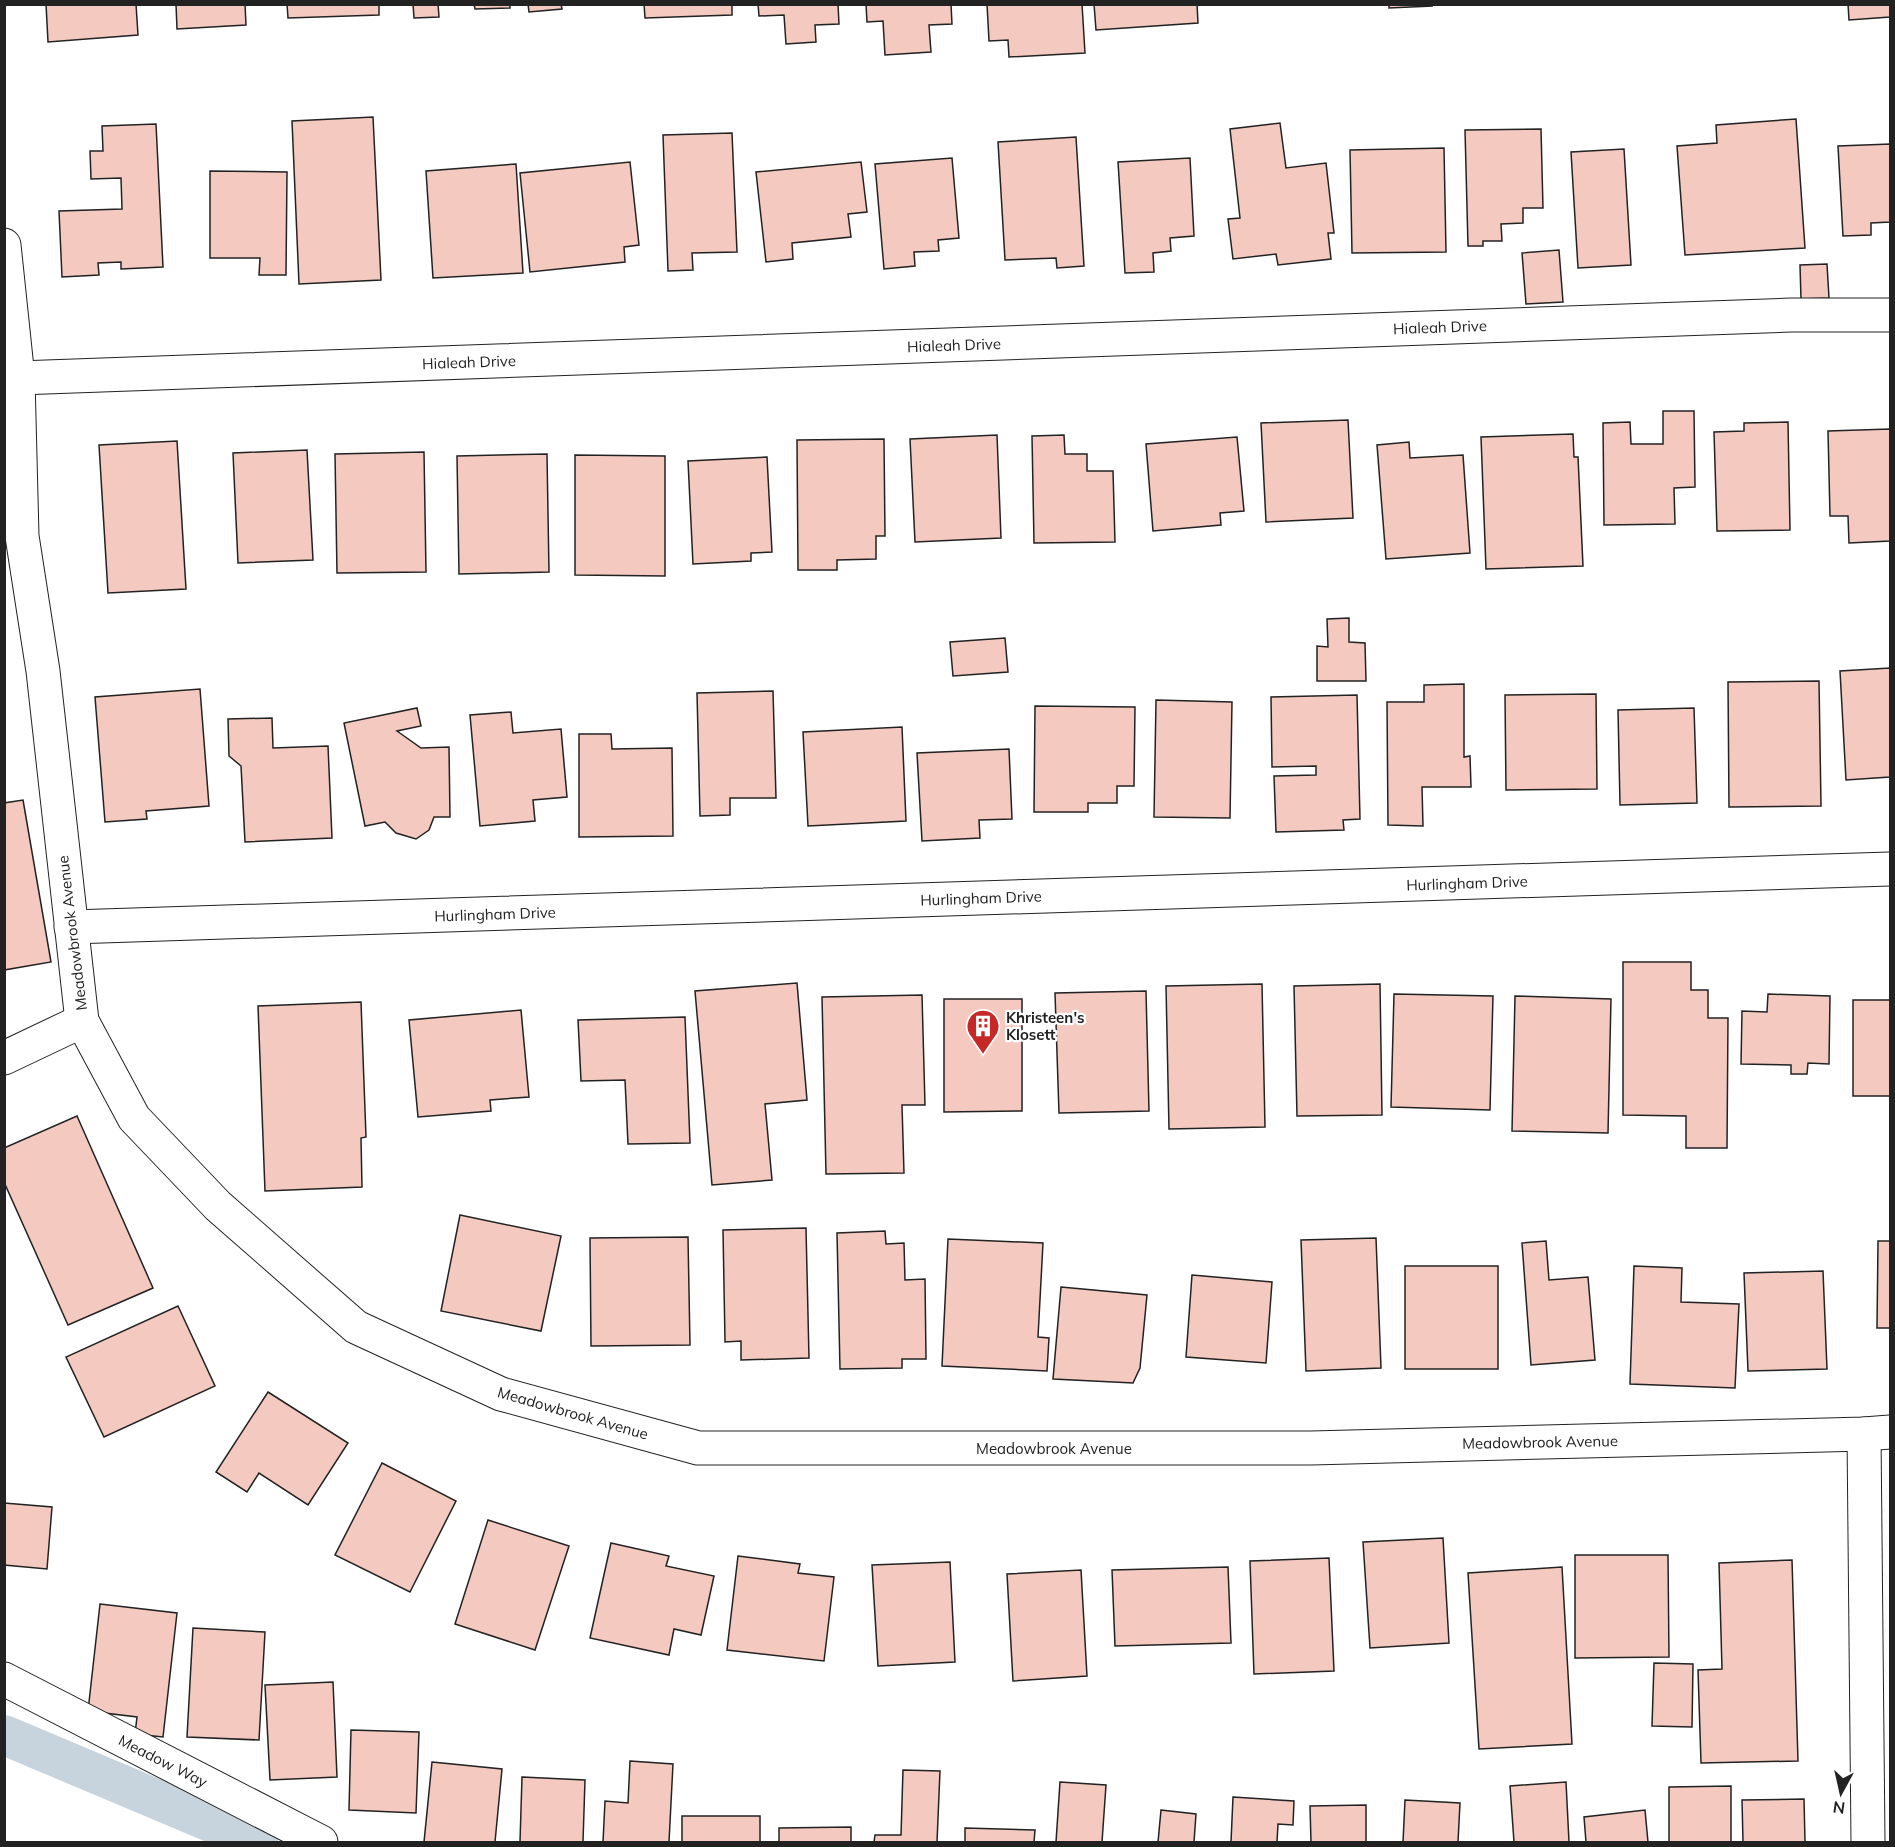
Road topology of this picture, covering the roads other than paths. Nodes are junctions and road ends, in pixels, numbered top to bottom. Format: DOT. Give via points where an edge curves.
graph roads {
  1 [pos="4,245"];
  2 [pos="1890,315"];
  3 [pos="18,378"];
  4 [pos="14,538"];
  5 [pos="1890,869"];
  6 [pos="71,927"];
  7 [pos="82,1022"];
  8 [pos="4,1058"];
  9 [pos="1877,1433"];
  10 [pos="4,1679"];
  11 [pos="321,1842"];
  12 [pos="1868,1842"];
  1 -- 3 [label="street, Meadowbrook Avenue"];
  2 -- 3 [label="street, Hialeah Drive" via="1767,316"];
  3 -- 4 [label="street, Meadowbrook Avenue"];
  4 -- 6 [label="street, Meadowbrook Avenue" via="43,671"];
  5 -- 6 [label="street, Hurlingham Drive"];
  6 -- 7 [label="street, Meadowbrook Avenue"];
  7 -- 8 [label="street"];
  7 -- 9 [label="street, Meadowbrook Avenue" via="134,1118 218,1206 356,1327 501,1394 698,1448 1311,1448"];
  9 -- 12 [label="street"];
  10 -- 11 [label="street, Meadow Way"];
}
